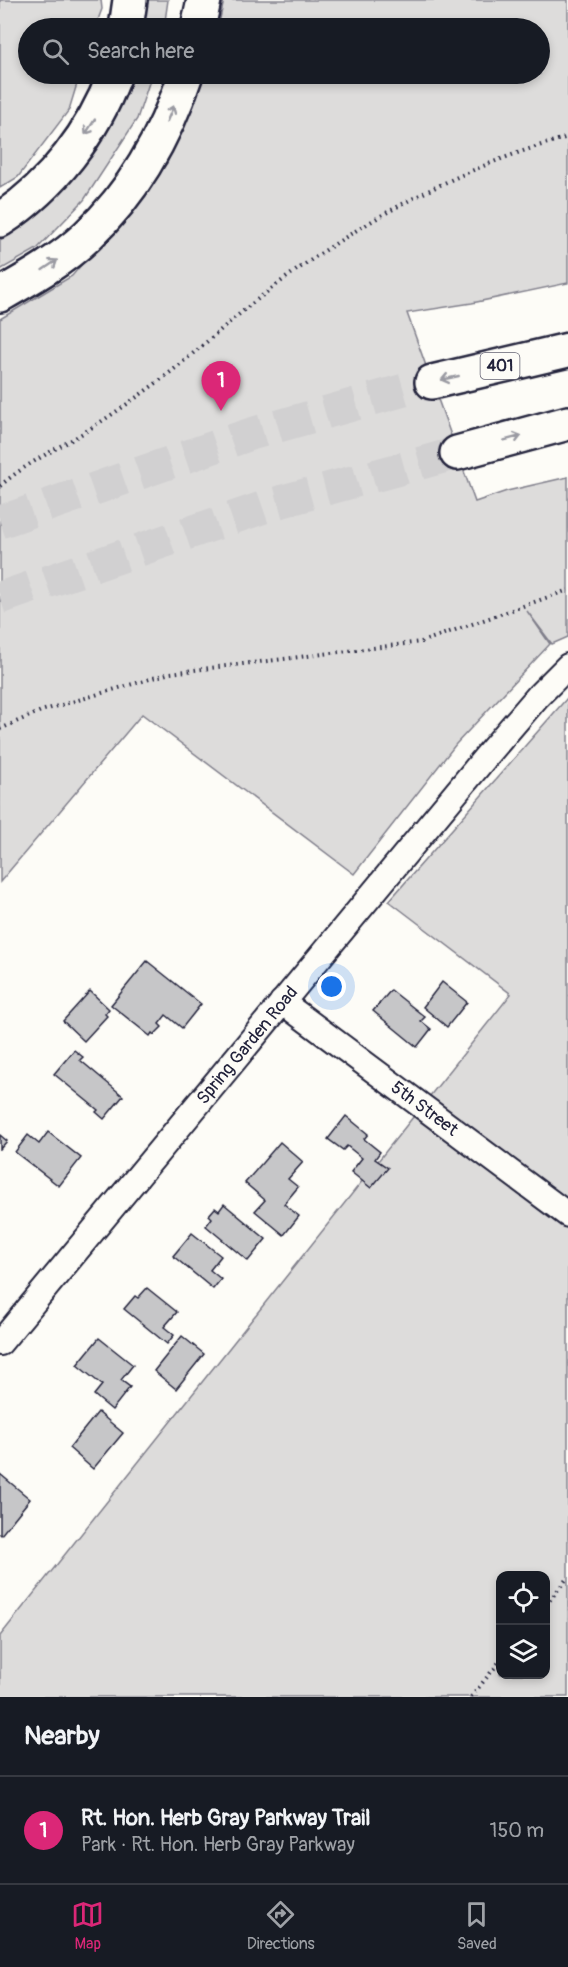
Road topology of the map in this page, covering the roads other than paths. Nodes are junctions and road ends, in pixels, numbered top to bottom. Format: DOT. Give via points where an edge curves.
graph roads {
  1 [pos="130,0"];
  2 [pos="204,0"];
  3 [pos="127,18"];
  4 [pos="200,18"];
  5 [pos="111,84"];
  6 [pos="182,84"];
  7 [pos="0,220"];
  8 [pos="0,294"];
  9 [pos="568,350"];
  10 [pos="432,382"];
  11 [pos="568,423"];
  12 [pos="457,453"];
  13 [pos="568,666"];
  14 [pos="282,1002"];
  15 [pos="568,1215"];
  16 [pos="0,1343"];
  1 -- 3 [label="highway"];
  2 -- 4 [label="highway"];
  5 -- 7 [label="highway, one-way" via="97,117 78,145 51,178"];
  8 -- 6 [label="highway, one-way" via="58,260 111,210 153,150"];
  9 -- 10 [label="highway, 401, one-way"];
  12 -- 11 [label="highway, one-way"];
  13 -- 14 [label="street, Spring Garden Road" via="492,750"];
  14 -- 15 [label="street, 5th Street"];
  14 -- 16 [label="street, Spring Garden Road"];
}
